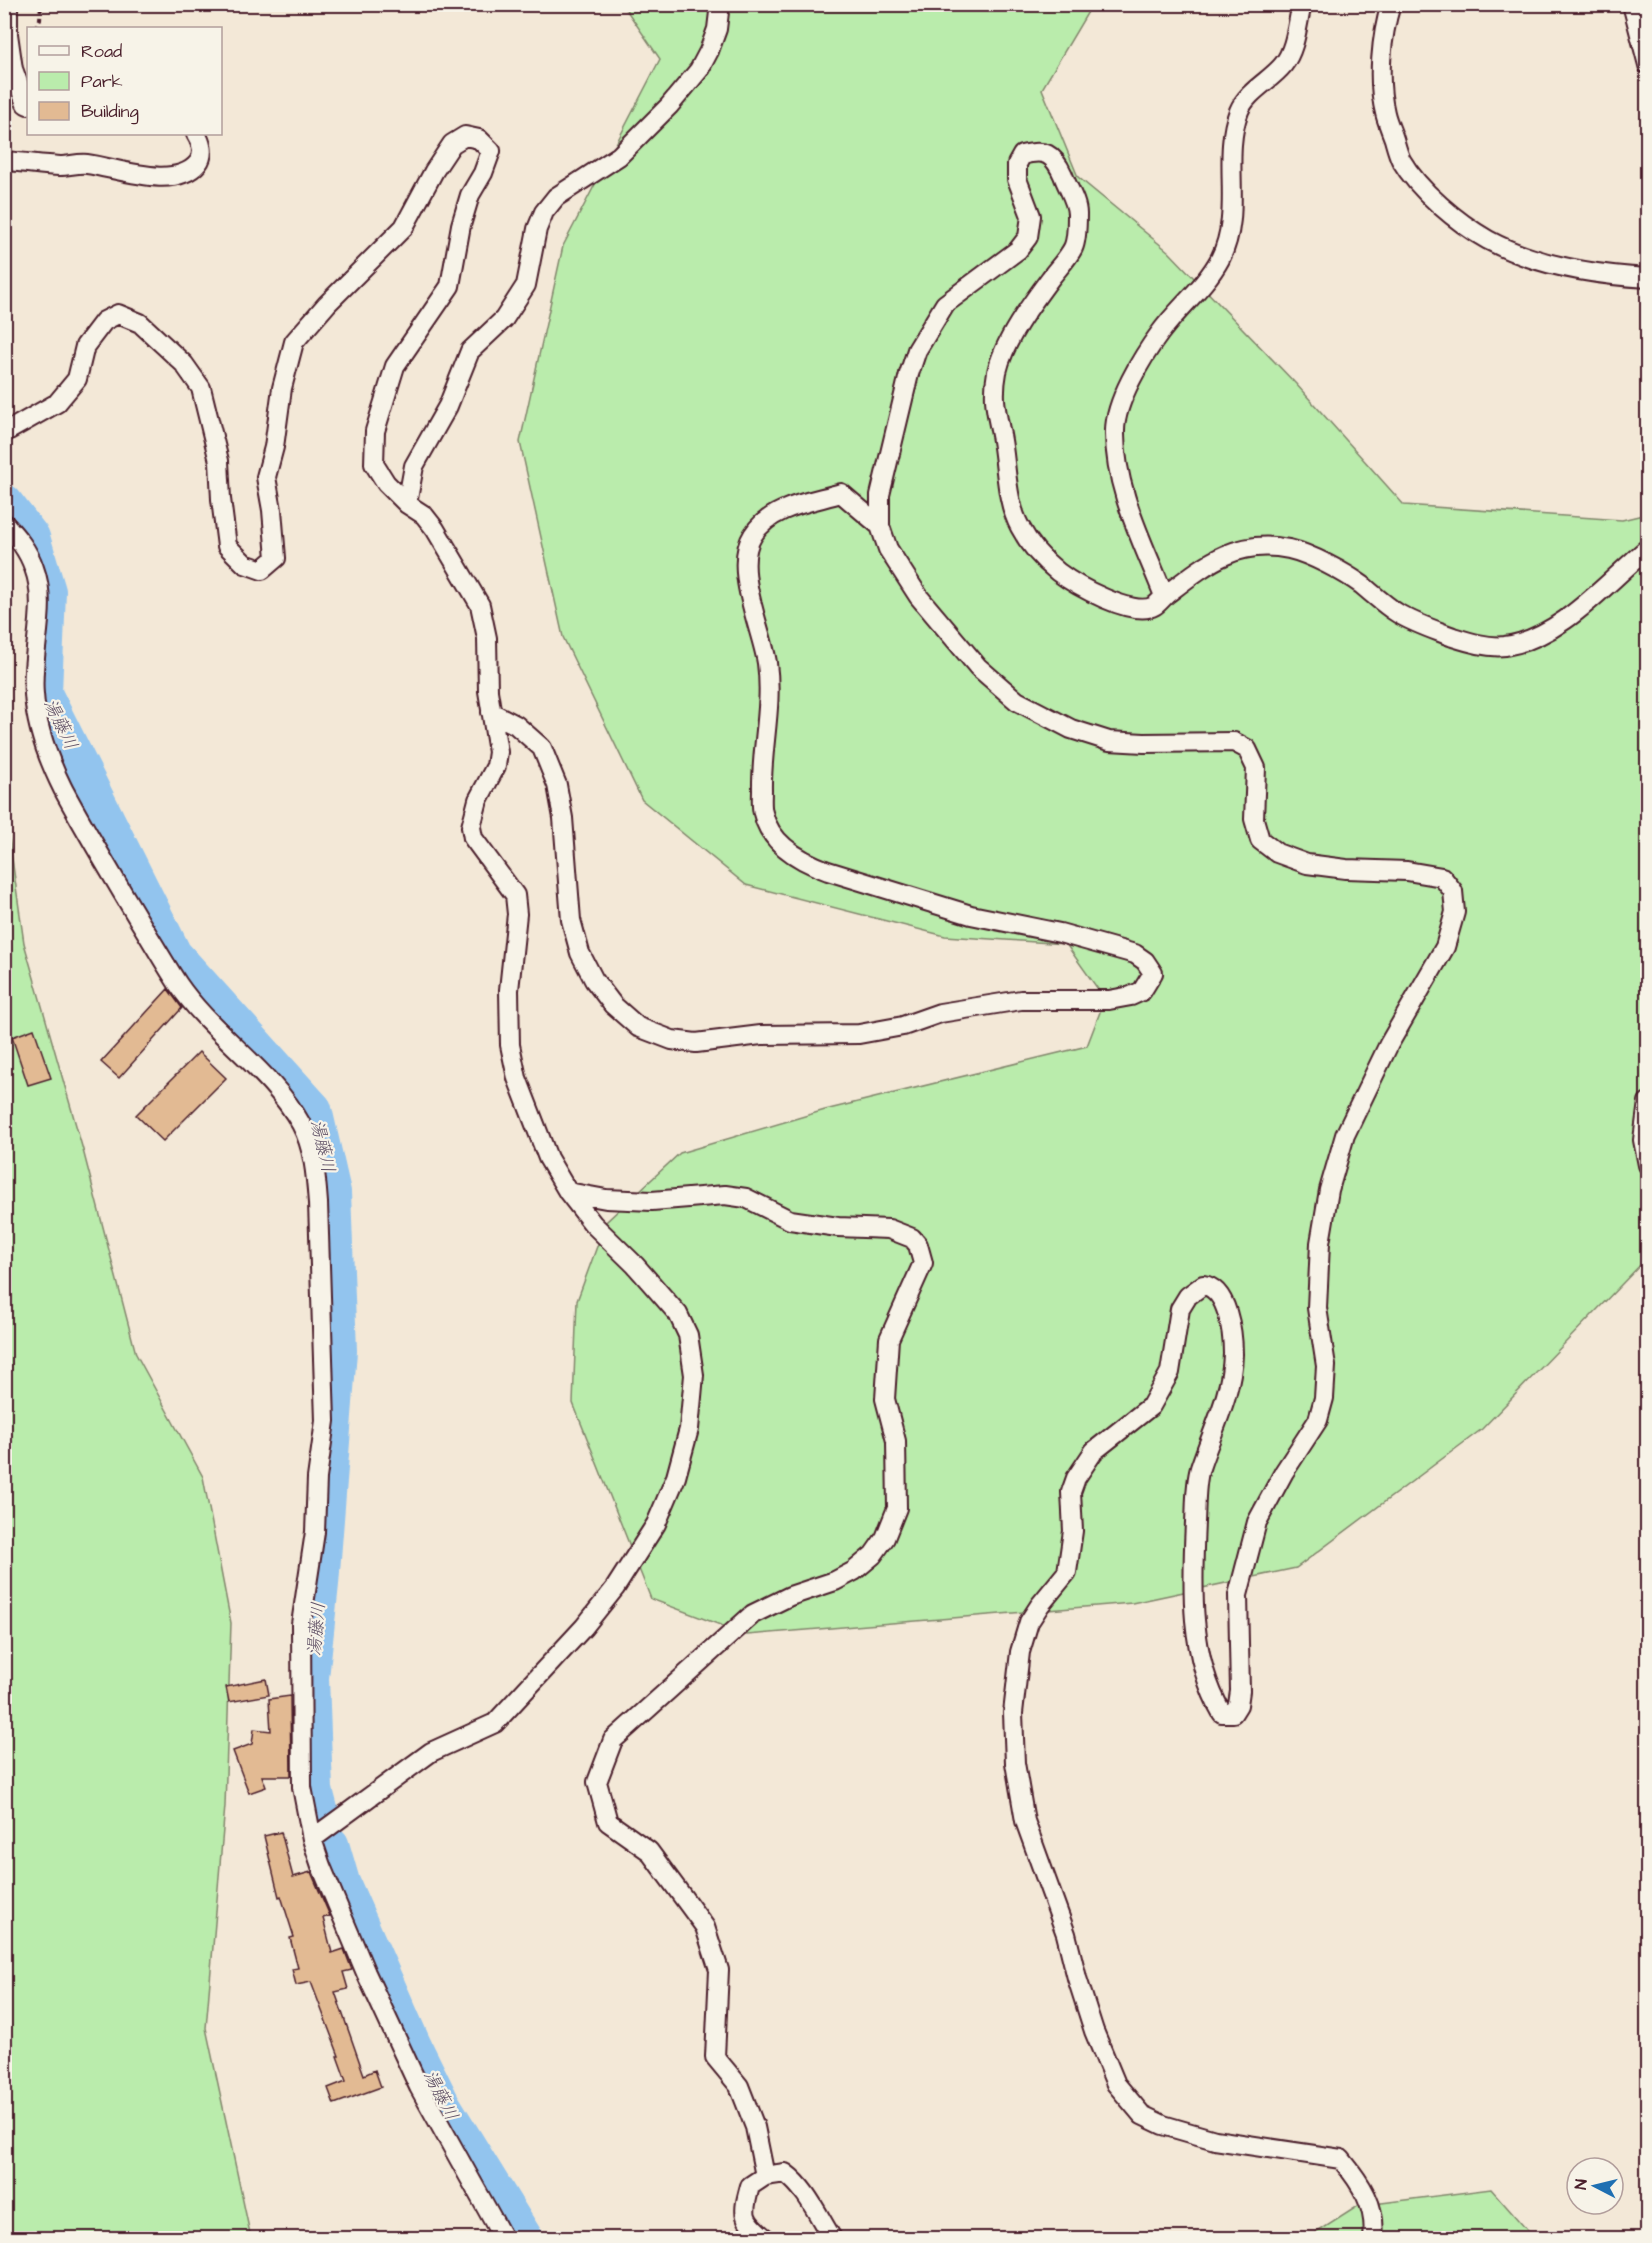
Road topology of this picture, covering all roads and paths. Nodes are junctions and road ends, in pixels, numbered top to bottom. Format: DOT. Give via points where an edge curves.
graph roads {
  1 [pos="8,4"];
  2 [pos="41,4"];
  3 [pos="717,4"];
  4 [pos="1302,4"];
  5 [pos="1391,4"];
  6 [pos="1632,4"];
  7 [pos="36,27"];
  8 [pos="1647,65"];
  9 [pos="27,104"];
  10 [pos="197,135"];
  11 [pos="4,161"];
  12 [pos="1647,278"];
  13 [pos="4,433"];
  14 [pos="407,504"];
  15 [pos="4,523"];
  16 [pos="880,526"];
  17 [pos="1647,548"];
  18 [pos="1164,596"];
  19 [pos="491,712"];
  20 [pos="1647,1102"];
  21 [pos="1647,1165"];
  22 [pos="568,1192"];
  23 [pos="312,1839"];
  24 [pos="765,2176"];
  25 [pos="502,2238"];
  26 [pos="765,2238"];
  27 [pos="832,2238"];
  28 [pos="1373,2238"];
  1 -- 9 [label="street" via="13,69"];
  2 -- 7 [label="path"];
  3 -- 14 [label="street" via="717,29 699,70 619,156 556,196 544,212 526,285 504,319 470,351 448,406 414,465"];
  4 -- 18 [label="street" via="1291,52 1240,110 1233,135 1233,198 1220,258 1160,333 1119,407 1115,430 1119,476"];
  5 -- 12 [label="street" via="1381,75 1384,112 1401,160 1422,186 1464,225 1490,241 1527,256 1607,276"];
  6 -- 8 [label="street"];
  10 -- 11 [label="street" via="202,144 201,160 192,170 167,176 145,177 85,163 62,166"];
  13 -- 14 [label="street" via="57,403 78,379 85,346 104,321 118,315 140,323 184,364 201,388 219,461 227,546 245,564 262,570 276,558 266,477 294,342 404,227 452,144 465,136 472,137 491,151 470,195 450,286 394,366 375,431 374,464"];
  14 -- 19 [label="street" via="424,515 435,529 480,605 487,638"];
  15 -- 23 [label="street" via="26,550 38,582 33,692 41,737 62,787 178,984 288,1104 310,1146 318,1203 325,1421 315,1532 301,1624 302,1787"];
  16 -- 18 [label="street" via="880,495 917,350 945,304 1018,250 1028,237 1031,216 1017,179 1017,164 1022,155 1038,151 1048,154 1060,169 1077,210 1075,246 1033,301 998,369 994,397 1007,489 1019,525 1033,547 1057,571 1087,590 1124,605 1153,606"];
  16 -- 19 [label="street" via="841,494 782,509 752,536 747,556 749,596 770,685 761,773 762,812 770,830 784,847 805,862 828,871 971,915 1060,933 1134,954 1154,973 1142,991 1109,1000 1021,1000 940,1013 903,1026 859,1034 761,1035 696,1043 672,1040 638,1027 613,1005 580,953 571,920 563,818 542,748 516,725"];
  16 -- 28 [label="street" via="888,549 919,597 978,667 1017,701 1071,729 1109,741 1234,742 1247,749 1256,768 1254,819 1260,840 1276,853 1307,864 1430,875 1442,878 1453,891 1455,912 1445,947 1389,1044 1344,1135 1329,1190 1320,1243 1317,1308 1326,1366 1324,1398 1318,1420 1257,1522 1238,1595 1238,1705 1233,1713 1222,1713 1213,1698 1199,1653 1192,1578 1199,1470 1229,1386 1233,1354 1223,1299 1203,1285 1188,1296 1180,1309 1170,1372 1152,1406 1094,1451 1076,1478 1071,1491 1073,1531 1066,1572 1029,1622 1020,1653 1013,1713 1015,1763 1024,1821 1066,1934 1094,2031 1116,2084 1142,2115 1163,2125 1215,2139 1341,2160 1361,2183 1371,2206"];
  17 -- 18 [label="street" via="1597,594 1543,635 1505,646 1463,640 1425,627 1398,613 1359,583 1288,549 1246,547 1230,552"];
  19 -- 22 [label="street" via="498,752 496,766 478,800 471,827 473,838 515,895 518,914 508,990 510,1045 517,1078 548,1158"];
  20 -- 21 [label="street" via="1643,1140"];
  22 -- 23 [label="street" via="678,1314 687,1335 694,1375 689,1429 676,1477 656,1524 615,1587 584,1627 495,1723 431,1752"];
  22 -- 24 [label="street" via="652,1201 725,1195 746,1198 790,1220 889,1229 912,1238 923,1263 889,1340 885,1399 896,1441 897,1508 885,1538 873,1555 835,1581 753,1614 613,1740 597,1782 608,1822 649,1851 705,1927 719,1970 715,2057 739,2086 755,2127"];
  23 -- 25 [label="street" via="414,2078"];
  24 -- 26 [label="street" via="750,2186 744,2210 750,2226"];
  24 -- 27 [label="street" via="785,2173 795,2180"];
}
